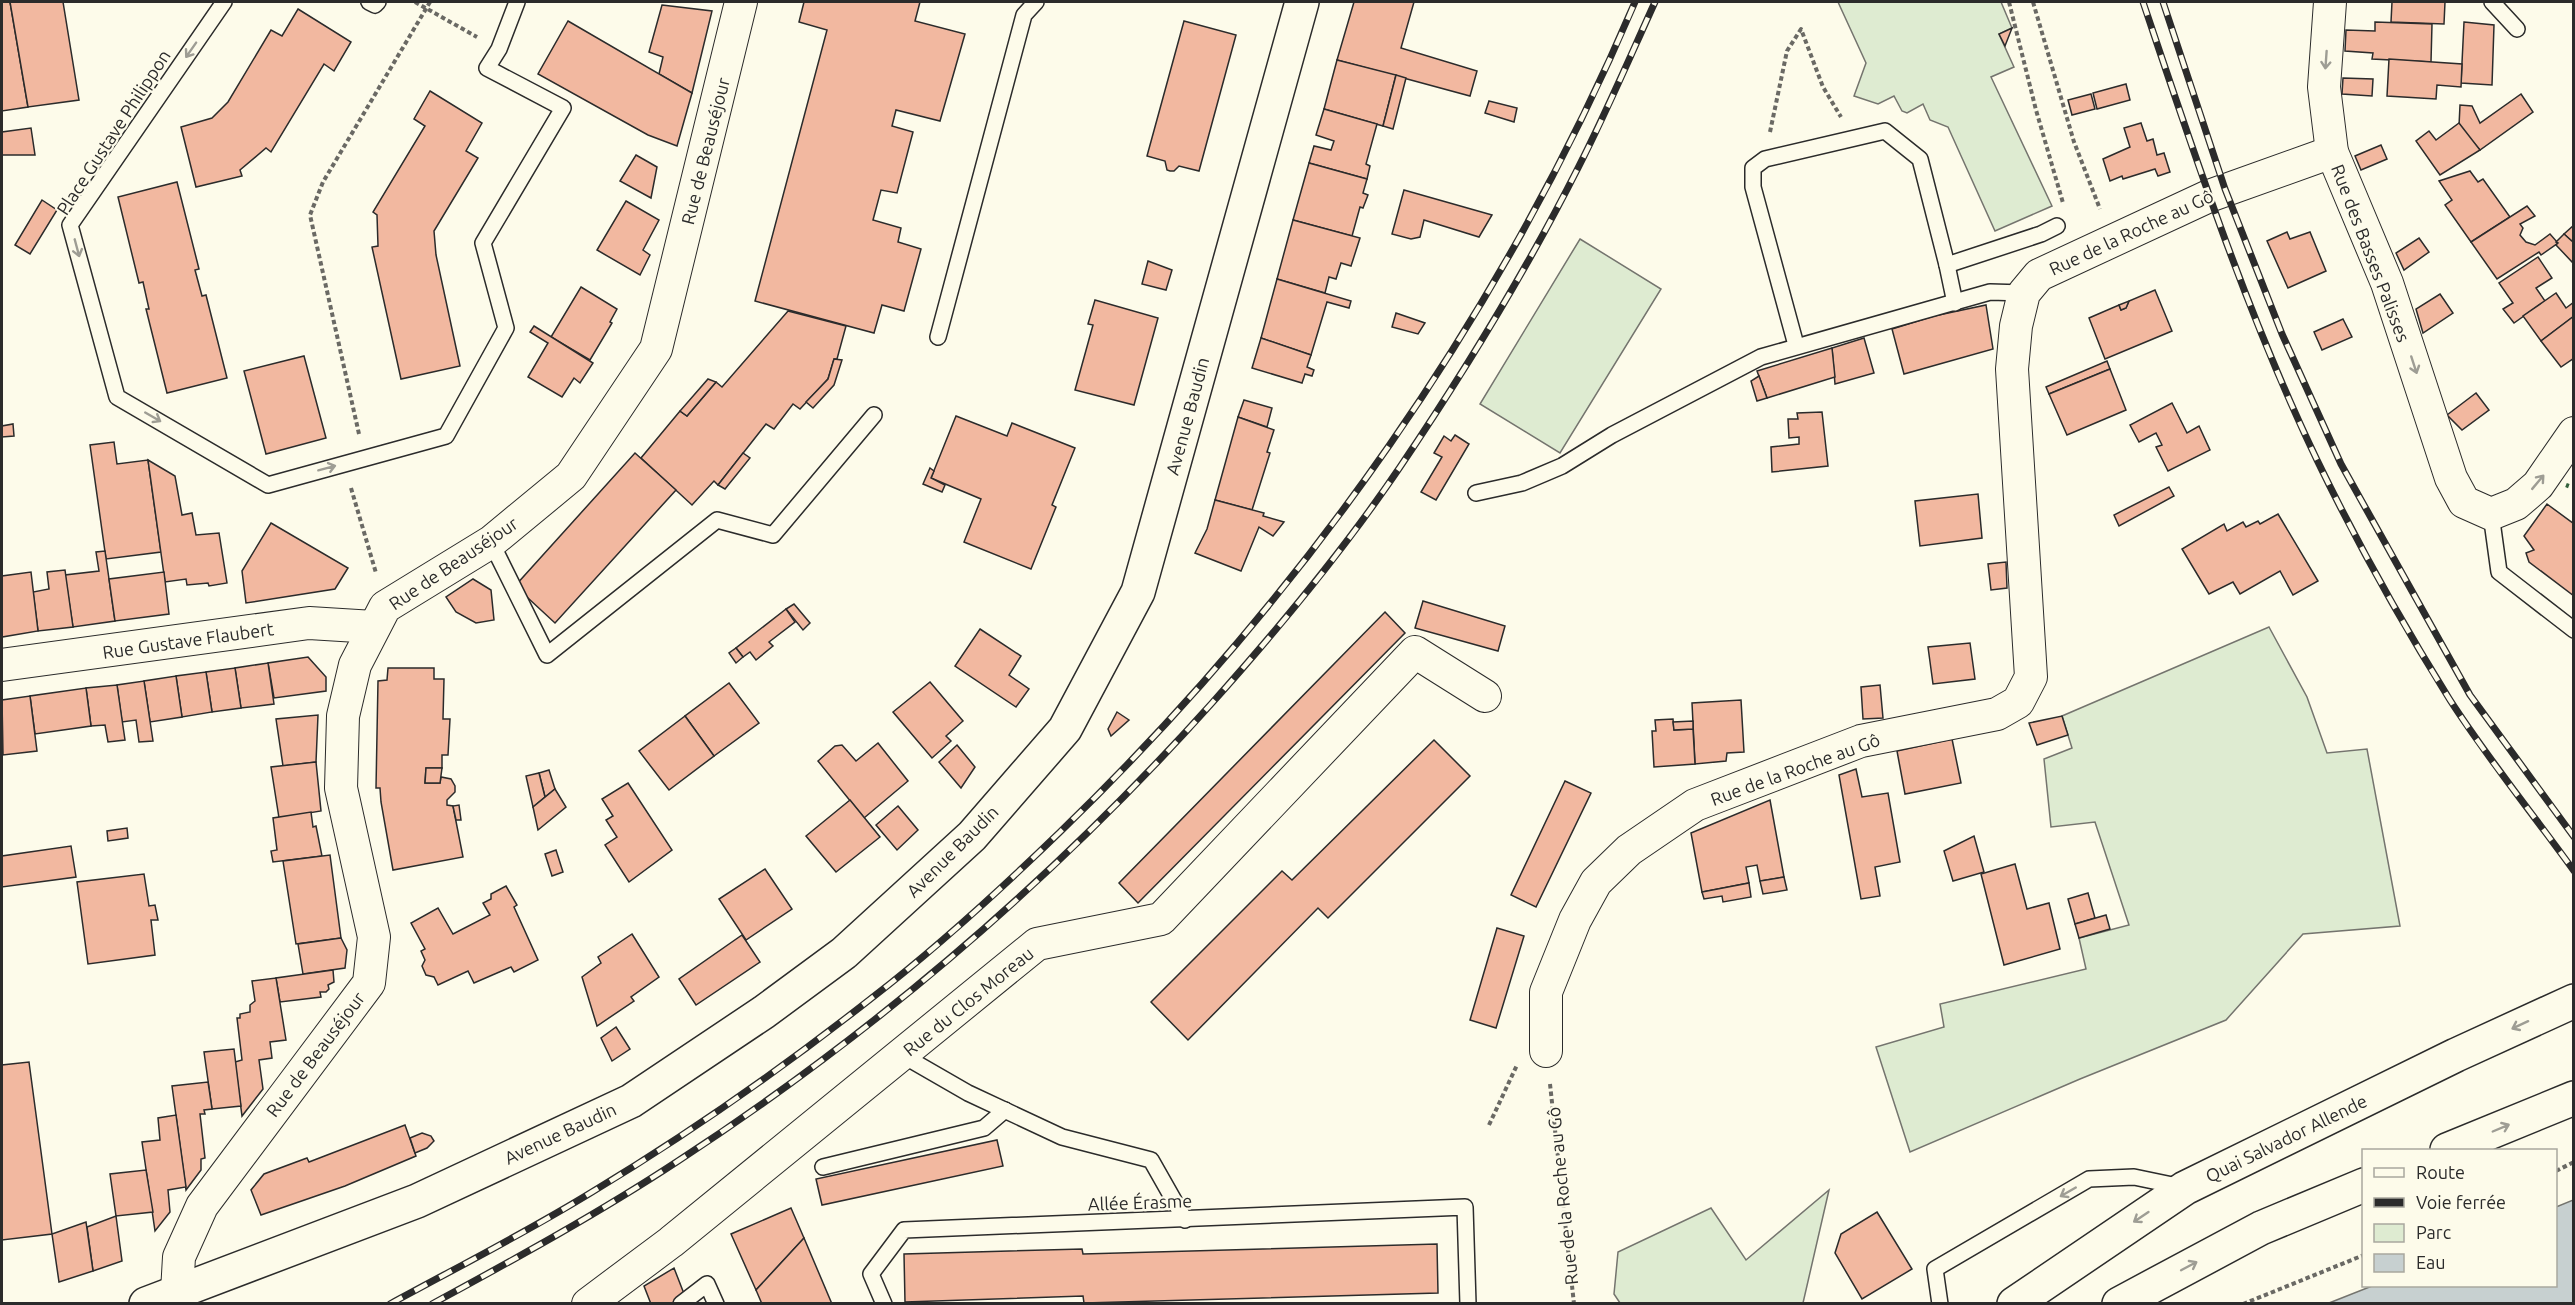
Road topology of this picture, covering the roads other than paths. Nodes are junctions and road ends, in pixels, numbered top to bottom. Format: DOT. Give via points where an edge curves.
graph roads {
  1 [pos="224,2"];
  2 [pos="369,2"];
  3 [pos="378,2"];
  4 [pos="517,2"];
  5 [pos="741,2"];
  6 [pos="1035,2"];
  7 [pos="1302,2"];
  8 [pos="2330,2"];
  9 [pos="2492,2"];
  10 [pos="2517,29"];
  11 [pos="2332,152"];
  12 [pos="2057,226"];
  13 [pos="1947,265"];
  14 [pos="2024,293"];
  15 [pos="1954,303"];
  16 [pos="938,337"];
  17 [pos="1796,345"];
  18 [pos="874,415"];
  19 [pos="2574,433"];
  20 [pos="1476,493"];
  21 [pos="2490,514"];
  22 [pos="490,542"];
  23 [pos="374,627"];
  24 [pos="2574,630"];
  25 [pos="2,665"];
  26 [pos="1485,696"];
  27 [pos="2574,1001"];
  28 [pos="1546,1051"];
  29 [pos="902,1055"];
  30 [pos="2574,1098"];
  31 [pos="1005,1110"];
  32 [pos="2449,1149"];
  33 [pos="823,1167"];
  34 [pos="2362,1186"];
  35 [pos="2185,1188"];
  36 [pos="1185,1220"];
  37 [pos="177,1292"];
  38 [pos="146,1304"];
  39 [pos="588,1304"];
  40 [pos="681,1304"];
  41 [pos="716,1304"];
  42 [pos="884,1304"];
  43 [pos="1468,1304"];
  44 [pos="1940,1304"];
  45 [pos="2014,1304"];
  46 [pos="2119,1304"];
  1 -- 4 [label="lane, Place Gustave Philippon, one-way" via="70,225 117,397 268,485 446,436 506,328 483,243 562,108 487,68 499,49"];
  2 -- 3 [label="lane"];
  5 -- 22 [label="street, Rue de Beauséjour" via="656,349 571,476"];
  6 -- 16 [label="lane" via="1024,15"];
  7 -- 37 [label="main road, Avenue Baudin" via="1138,592 1065,729 972,836 844,953 631,1101 417,1201"];
  8 -- 11 [label="street, Rue des Basses Palisses, one-way" via="2324,87"];
  9 -- 10 [label="lane"];
  11 -- 14 [label="street, Rue de la Roche au Gô" via="2209,196 2039,275"];
  11 -- 21 [label="street, Rue des Basses Palisses, one-way" via="2387,284 2451,478 2464,502"];
  12 -- 13 [label="lane"];
  13 -- 15 [label="lane"];
  13 -- 17 [label="lane" via="1920,159 1885,131 1765,159 1753,168 1753,188"];
  14 -- 15 [label="lane" via="1990,292"];
  14 -- 28 [label="street, Rue de la Roche au Gô" via="2012,369 2031,677 2018,702 1997,714 1850,746 1695,806 1629,850 1596,882 1575,920 1545,992"];
  15 -- 17 [label="lane"];
  17 -- 20 [label="lane" via="1734,371 1612,435 1563,466 1522,483"];
  18 -- 22 [label="lane" via="773,536 717,520 547,655"];
  21 -- 19 [label="street, one-way" via="2516,504 2538,485"];
  21 -- 24 [label="lane" via="2499,572"];
  22 -- 23 [label="street, Rue de Beauséjour" via="386,607"];
  23 -- 25 [label="street, Rue Gustave Flaubert" via="309,623"];
  23 -- 37 [label="street, Rue de Beauséjour" via="355,665 344,716 341,788 374,937 369,984 202,1206 179,1257"];
  26 -- 29 [label="street, Rue du Clos Moreau" via="1415,652 1161,919 1037,944"];
  27 -- 35 [label="main road, Quai Salvador Allende, one-way"];
  29 -- 31 [label="lane"];
  29 -- 39 [label="street, Rue du Clos Moreau"];
  32 -- 30 [label="main road, one-way"];
  31 -- 33 [label="lane" via="984,1128"];
  31 -- 36 [label="lane" via="1062,1137 1151,1160"];
  46 -- 34 [label="main road, one-way" via="2260,1228"];
  35 -- 44 [label="lane, one-way" via="2134,1177 2089,1179 1935,1269"];
  35 -- 45 [label="main road, Quai Salvador Allende, one-way"];
  36 -- 42 [label="lane, Allée Érasme" via="904,1230 871,1274"];
  36 -- 43 [label="lane, Allée Érasme" via="1466,1207"];
  37 -- 38 [label="main road, Avenue Baudin"];
  40 -- 41 [label="lane" via="707,1284"];
}
